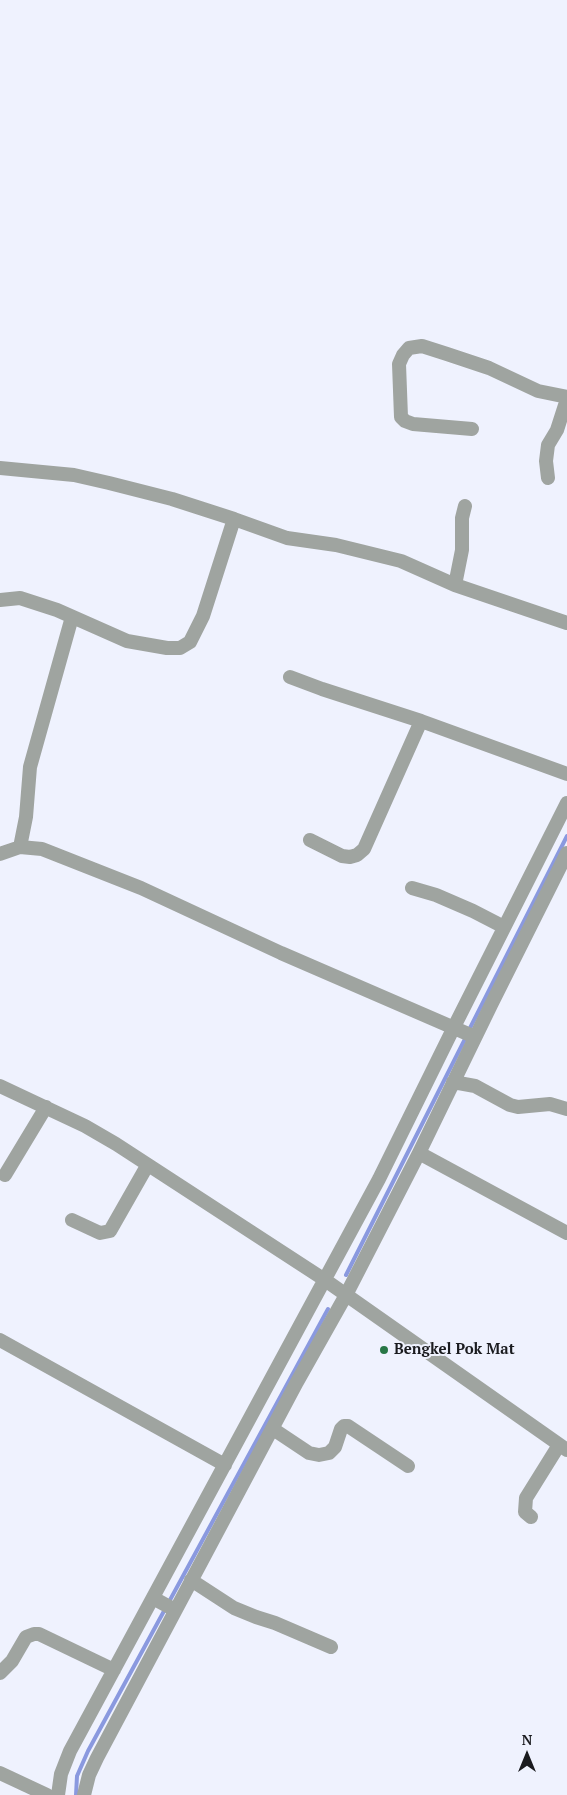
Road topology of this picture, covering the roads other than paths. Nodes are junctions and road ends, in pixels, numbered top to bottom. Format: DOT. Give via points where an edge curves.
graph roads {
  1 [pos="567,398"];
  2 [pos="472,428"];
  3 [pos="0,468"];
  4 [pos="548,478"];
  5 [pos="465,506"];
  6 [pos="234,519"];
  7 [pos="456,585"];
  8 [pos="0,600"];
  9 [pos="72,617"];
  10 [pos="567,623"];
  11 [pos="290,677"];
  12 [pos="421,721"];
  13 [pos="567,774"];
  14 [pos="567,803"];
  15 [pos="310,840"];
  16 [pos="20,847"];
  17 [pos="0,854"];
  18 [pos="567,854"];
  19 [pos="412,888"];
  20 [pos="504,927"];
  21 [pos="464,1033"];
  22 [pos="453,1082"];
  23 [pos="0,1086"];
  24 [pos="46,1107"];
  25 [pos="567,1109"];
  26 [pos="419,1153"];
  27 [pos="147,1166"];
  28 [pos="5,1174"];
  29 [pos="72,1220"];
  30 [pos="567,1233"];
  31 [pos="325,1280"];
  32 [pos="346,1295"];
  33 [pos="0,1340"];
  34 [pos="273,1429"];
  35 [pos="563,1447"];
  36 [pos="224,1465"];
  37 [pos="408,1466"];
  38 [pos="531,1517"];
  39 [pos="191,1580"];
  40 [pos="155,1598"];
  41 [pos="174,1609"];
  42 [pos="331,1647"];
  43 [pos="114,1670"];
  44 [pos="0,1673"];
  45 [pos="0,1773"];
  46 [pos="48,1795"];
  47 [pos="58,1795"];
  48 [pos="84,1795"];
  1 -- 2 [label="street" via="422,346 409,348 400,364 400,416 413,424"];
  1 -- 4 [label="street" via="548,445"];
  3 -- 6 [label="street" via="74,475 172,499"];
  5 -- 7 [label="street"];
  6 -- 7 [label="street" via="287,538 400,561"];
  6 -- 9 [label="street" via="203,616 190,642 180,648 167,648 127,641"];
  7 -- 10 [label="street"];
  8 -- 9 [label="street" via="20,598"];
  9 -- 16 [label="street" via="30,767"];
  11 -- 12 [label="street"];
  12 -- 13 [label="street"];
  12 -- 15 [label="street" via="364,849 357,855 342,856"];
  14 -- 20 [label="street"];
  16 -- 17 [label="street"];
  16 -- 21 [label="street" via="42,849 141,888"];
  18 -- 21 [label="street"];
  19 -- 20 [label="street" via="436,895"];
  20 -- 21 [label="street"];
  21 -- 22 [label="street"];
  21 -- 31 [label="street"];
  22 -- 25 [label="street" via="475,1086 518,1107 550,1104"];
  22 -- 26 [label="street"];
  23 -- 24 [label="street"];
  24 -- 27 [label="street" via="84,1126"];
  24 -- 28 [label="street"];
  26 -- 30 [label="street"];
  26 -- 32 [label="street"];
  27 -- 29 [label="street" via="110,1232 100,1233"];
  27 -- 31 [label="street"];
  31 -- 32 [label="street"];
  31 -- 36 [label="street"];
  32 -- 34 [label="street"];
  32 -- 35 [label="street"];
  33 -- 36 [label="street"];
  34 -- 37 [label="street" via="319,1456 335,1448 341,1429 348,1426"];
  34 -- 39 [label="street"];
  35 -- 38 [label="street" via="526,1498 525,1512"];
  36 -- 40 [label="street"];
  39 -- 41 [label="street"];
  39 -- 42 [label="street" via="234,1608"];
  40 -- 41 [label="street"];
  40 -- 43 [label="street"];
  41 -- 48 [label="street" via="97,1758"];
  43 -- 44 [label="street" via="34,1634 26,1637 12,1661"];
  43 -- 47 [label="street" via="70,1751 61,1774"];
  45 -- 46 [label="street"];
}
